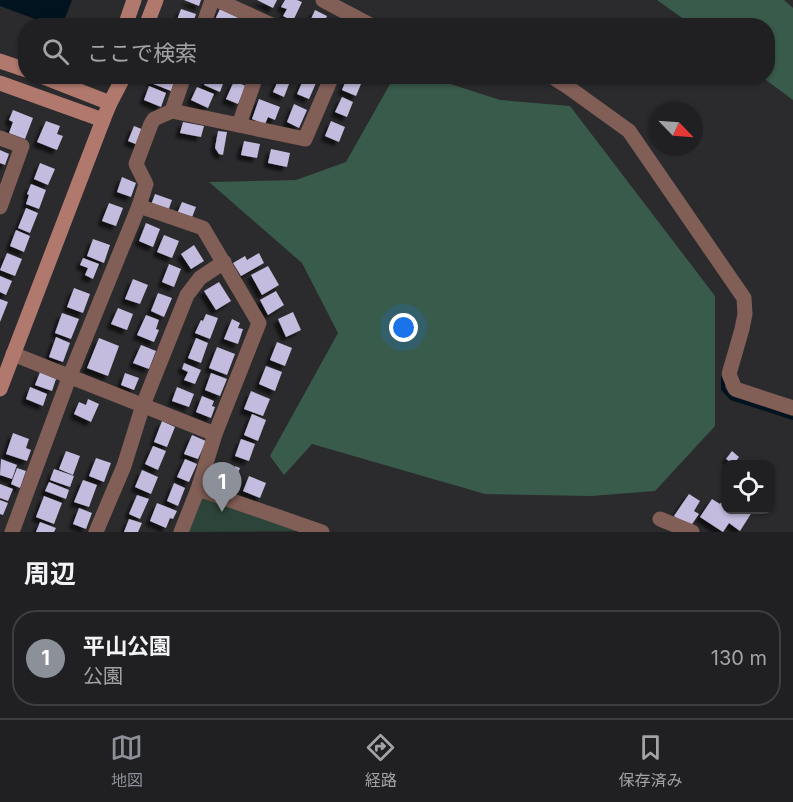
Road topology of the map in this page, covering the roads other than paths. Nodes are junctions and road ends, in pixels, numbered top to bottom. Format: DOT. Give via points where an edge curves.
graph roads {
  1 [pos="134,0"];
  2 [pos="156,0"];
  3 [pos="212,0"];
  4 [pos="217,0"];
  5 [pos="323,0"];
  6 [pos="128,18"];
  7 [pos="149,18"];
  8 [pos="205,18"];
  9 [pos="256,18"];
  10 [pos="357,18"];
  11 [pos="0,61"];
  12 [pos="18,67"];
  13 [pos="0,82"];
  14 [pos="61,84"];
  15 [pos="110,84"];
  16 [pos="120,84"];
  17 [pos="181,84"];
  18 [pos="253,84"];
  19 [pos="329,84"];
  20 [pos="563,84"];
  21 [pos="110,103"];
  22 [pos="172,111"];
  23 [pos="103,120"];
  24 [pos="239,125"];
  25 [pos="0,138"];
  26 [pos="139,206"];
  27 [pos="0,207"];
  28 [pos="224,262"];
  29 [pos="14,354"];
  30 [pos="69,378"];
  31 [pos="0,389"];
  32 [pos="143,405"];
  33 [pos="793,408"];
  34 [pos="215,434"];
  35 [pos="198,489"];
  36 [pos="660,519"];
  37 [pos="312,530"];
  38 [pos="12,532"];
  39 [pos="96,532"];
  40 [pos="181,532"];
  41 [pos="692,532"];
  1 -- 6 [label="street"];
  2 -- 7 [label="street"];
  3 -- 8 [label="street"];
  4 -- 9 [label="street"];
  5 -- 10 [label="street"];
  11 -- 12 [label="street"];
  13 -- 23 [label="street"];
  14 -- 21 [label="street"];
  15 -- 21 [label="street"];
  16 -- 21 [label="street"];
  17 -- 22 [label="street"];
  18 -- 24 [label="street"];
  19 -- 24 [label="street" via="305,139"];
  20 -- 33 [label="street" via="628,131 744,297 745,314 729,374 735,389"];
  21 -- 23 [label="street"];
  22 -- 24 [label="street"];
  22 -- 26 [label="street" via="154,119 136,164 146,184"];
  23 -- 29 [label="street"];
  25 -- 27 [label="street" via="22,146"];
  26 -- 28 [label="street" via="204,228"];
  26 -- 30 [label="street"];
  28 -- 32 [label="street" via="200,278 187,295"];
  28 -- 34 [label="street" via="259,323"];
  29 -- 30 [label="street"];
  29 -- 31 [label="street"];
  30 -- 32 [label="street"];
  30 -- 38 [label="street"];
  32 -- 34 [label="street"];
  32 -- 39 [label="street" via="124,466"];
  34 -- 35 [label="street"];
  35 -- 37 [label="street"];
  35 -- 40 [label="street"];
  36 -- 41 [label="street"];
}
